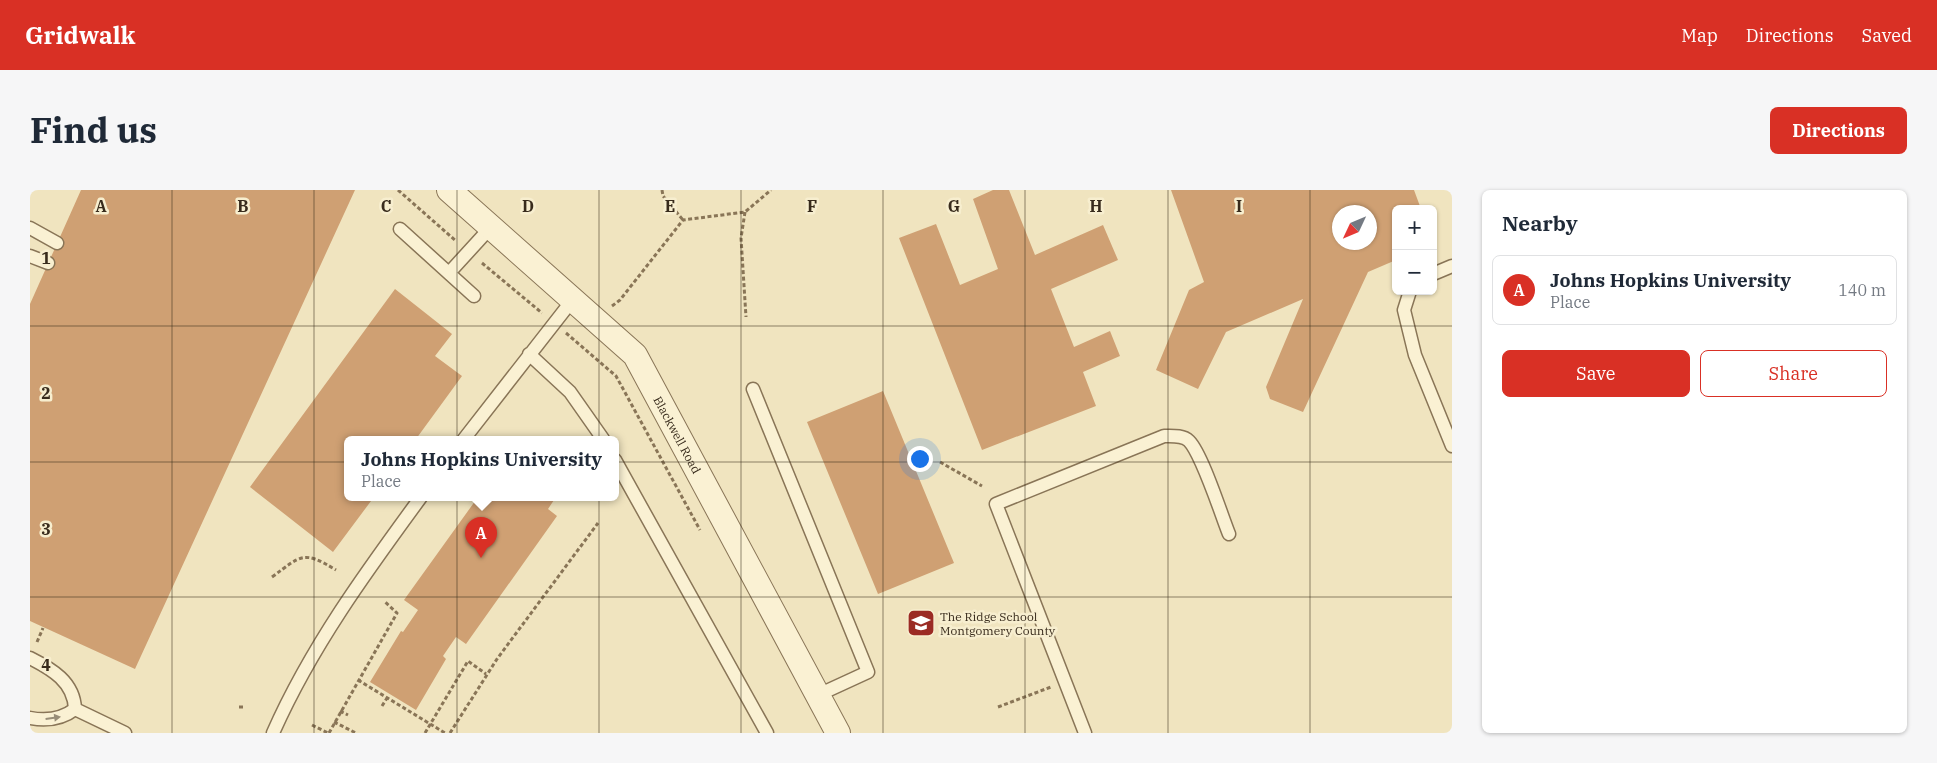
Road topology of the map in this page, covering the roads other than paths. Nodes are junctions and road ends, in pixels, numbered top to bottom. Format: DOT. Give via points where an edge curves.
graph roads {
  1 [pos="449,190"];
  2 [pos="490,227"];
  3 [pos="30,228"];
  4 [pos="400,229"];
  5 [pos="57,243"];
  6 [pos="30,256"];
  7 [pos="48,264"];
  8 [pos="1452,266"];
  9 [pos="1437,272"];
  10 [pos="449,273"];
  11 [pos="1409,295"];
  12 [pos="474,296"];
  13 [pos="574,298"];
  14 [pos="529,354"];
  15 [pos="753,388"];
  16 [pos="466,436"];
  17 [pos="601,436"];
  18 [pos="1452,446"];
  19 [pos="619,467"];
  20 [pos="418,501"];
  21 [pos="1229,534"];
  22 [pos="30,658"];
  23 [pos="818,695"];
  24 [pos="75,709"];
  25 [pos="30,718"];
  26 [pos="125,733"];
  27 [pos="273,733"];
  28 [pos="767,733"];
  29 [pos="838,733"];
  30 [pos="1085,733"];
  1 -- 2 [label="street, Blackwell Road"];
  2 -- 10 [label="lane"];
  2 -- 13 [label="street, Blackwell Road"];
  3 -- 5 [label="lane"];
  4 -- 10 [label="lane"];
  6 -- 7 [label="lane"];
  8 -- 9 [label="lane"];
  10 -- 12 [label="lane"];
  11 -- 18 [label="lane" via="1404,310 1415,355"];
  13 -- 14 [label="lane"];
  13 -- 23 [label="street, Blackwell Road" via="635,355"];
  14 -- 16 [label="lane"];
  14 -- 17 [label="lane" via="570,392"];
  15 -- 23 [label="lane" via="868,672"];
  19 -- 28 [label="lane"];
  20 -- 27 [label="lane" via="358,583 308,663"];
  21 -- 30 [label="lane" via="1198,455 1189,440 1176,435 1164,436 996,504"];
  22 -- 24 [label="lane" via="46,666 68,685"];
  23 -- 29 [label="street, Blackwell Road"];
  25 -- 24 [label="lane, one-way" via="66,716"];
  24 -- 26 [label="lane"];
}
